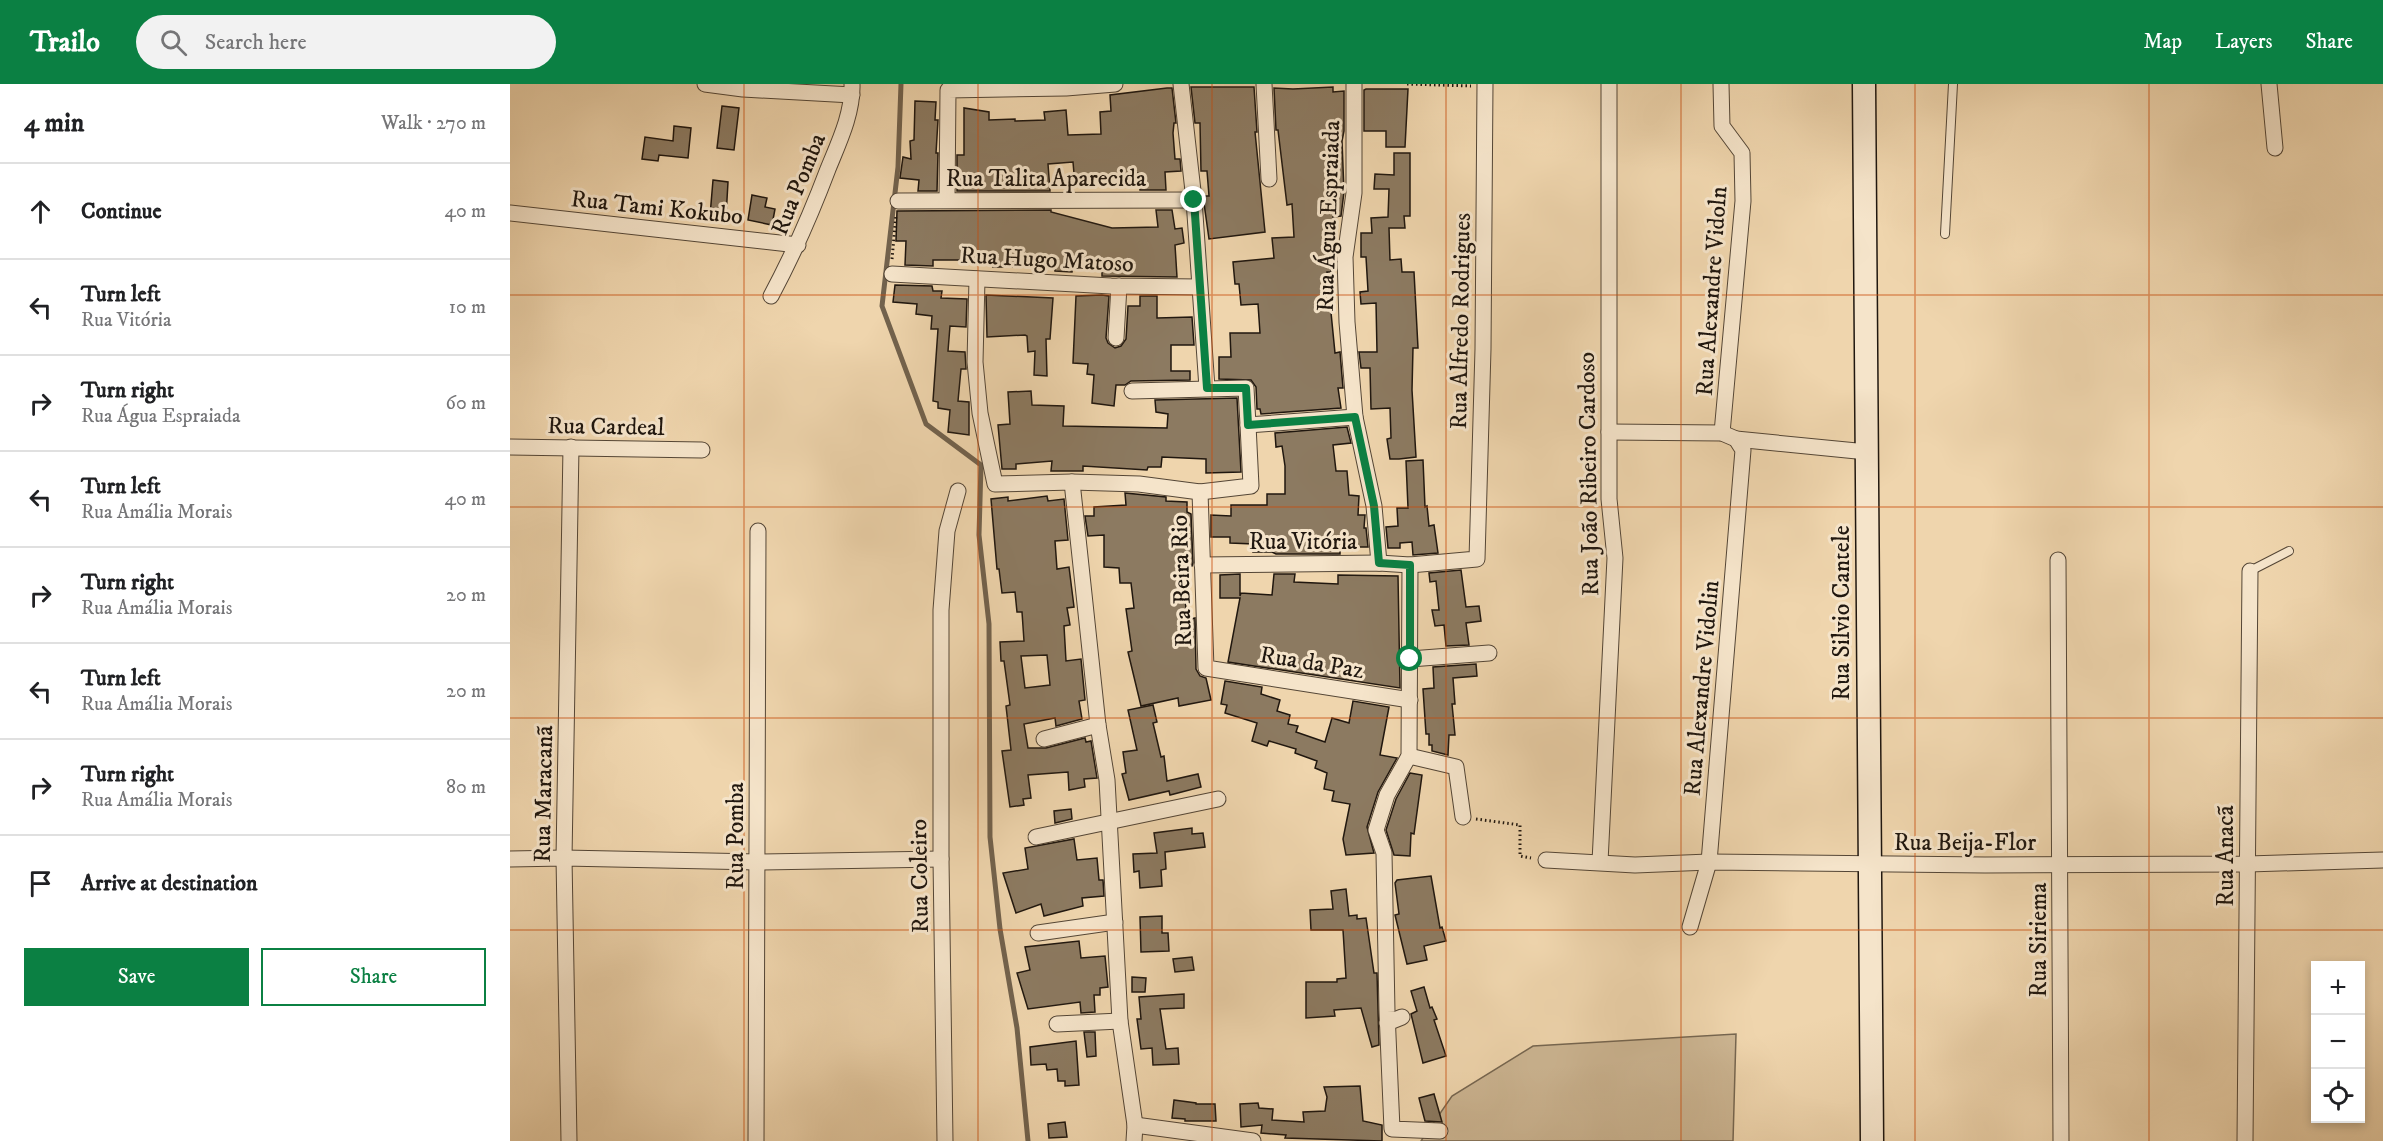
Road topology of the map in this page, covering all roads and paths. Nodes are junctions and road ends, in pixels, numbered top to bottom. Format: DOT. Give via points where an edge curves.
graph roads {
  1 [pos="705,84"];
  2 [pos="1115,84"];
  3 [pos="1180,84"];
  4 [pos="1264,84"];
  5 [pos="1354,84"];
  6 [pos="1407,84"];
  7 [pos="1608,84"];
  8 [pos="1721,84"];
  9 [pos="1864,84"];
  10 [pos="1953,84"];
  11 [pos="2269,84"];
  12 [pos="1485,85"];
  13 [pos="1066,86"];
  14 [pos="743,87"];
  15 [pos="974,87"];
  16 [pos="852,89"];
  17 [pos="2275,148"];
  18 [pos="1269,179"];
  19 [pos="946,200"];
  20 [pos="1194,200"];
  21 [pos="898,201"];
  22 [pos="510,213"];
  23 [pos="1945,234"];
  24 [pos="798,245"];
  25 [pos="892,274"];
  26 [pos="977,279"];
  27 [pos="1119,286"];
  28 [pos="1199,287"];
  29 [pos="771,296"];
  30 [pos="1116,338"];
  31 [pos="1207,388"];
  32 [pos="1132,391"];
  33 [pos="1355,417"];
  34 [pos="1248,425"];
  35 [pos="1609,432"];
  36 [pos="1734,441"];
  37 [pos="510,447"];
  38 [pos="571,447"];
  39 [pos="702,450"];
  40 [pos="1867,452"];
  41 [pos="1072,482"];
  42 [pos="958,491"];
  43 [pos="1200,492"];
  44 [pos="758,531"];
  45 [pos="2289,550"];
  46 [pos="1477,559"];
  47 [pos="2058,560"];
  48 [pos="1379,563"];
  49 [pos="1202,565"];
  50 [pos="1410,565"];
  51 [pos="2250,571"];
  52 [pos="1489,653"];
  53 [pos="1410,659"];
  54 [pos="1206,668"];
  55 [pos="1410,700"];
  56 [pos="1098,725"];
  57 [pos="1044,739"];
  58 [pos="1409,756"];
  59 [pos="1218,799"];
  60 [pos="1463,818"];
  61 [pos="1109,822"];
  62 [pos="1036,837"];
  63 [pos="564,858"];
  64 [pos="941,858"];
  65 [pos="510,859"];
  66 [pos="1546,860"];
  67 [pos="2383,860"];
  68 [pos="758,862"];
  69 [pos="1600,862"];
  70 [pos="1709,862"];
  71 [pos="1870,864"];
  72 [pos="2248,864"];
  73 [pos="2061,865"];
  74 [pos="1115,922"];
  75 [pos="1690,927"];
  76 [pos="1038,933"];
  77 [pos="1402,1017"];
  78 [pos="1120,1021"];
  79 [pos="1387,1023"];
  80 [pos="1057,1024"];
  81 [pos="1135,1125"];
  82 [pos="1440,1131"];
  83 [pos="569,1141"];
  84 [pos="756,1141"];
  85 [pos="945,1141"];
  86 [pos="1134,1141"];
  87 [pos="1253,1141"];
  88 [pos="1872,1141"];
  89 [pos="2061,1141"];
  90 [pos="2246,1141"];
  1 -- 14 [label="street"];
  2 -- 13 [label="street"];
  3 -- 20 [label="street"];
  4 -- 18 [label="street"];
  5 -- 33 [label="street, Rua Água Espraiada" via="1354,193 1345,257"];
  6 -- 12 [label="path"];
  7 -- 35 [label="street, Rua João Ribeiro Cardoso"];
  8 -- 36 [label="street, Rua Alexandre Vidoln" via="1722,126 1742,153"];
  9 -- 40 [label="street, Rua Silvio Cantele"];
  10 -- 23 [label="lane"];
  11 -- 17 [label="street"];
  12 -- 46 [label="street, Rua Alfredo Rodrigues" via="1484,349"];
  13 -- 15 [label="street"];
  14 -- 16 [label="street"];
  15 -- 19 [label="street" via="948,90"];
  16 -- 24 [label="street, Rua Pomba" via="844,128"];
  19 -- 20 [label="street, Rua Talita Aparecida"];
  19 -- 21 [label="street, Rua Talita Aparecida"];
  20 -- 28 [label="street"];
  21 -- 25 [label="path"];
  22 -- 24 [label="street, Rua Tami Kokubo"];
  24 -- 29 [label="street, Rua Pomba"];
  25 -- 26 [label="street, Rua Hugo Matoso"];
  26 -- 27 [label="street, Rua Hugo Matoso"];
  26 -- 41 [label="street" via="976,372 995,484"];
  27 -- 28 [label="street, Rua Hugo Matoso"];
  27 -- 30 [label="street"];
  28 -- 31 [label="street"];
  31 -- 32 [label="street"];
  31 -- 34 [label="street" via="1246,388"];
  33 -- 34 [label="street"];
  33 -- 48 [label="street, Rua Água Espraiada" via="1374,506"];
  34 -- 43 [label="street" via="1251,486"];
  35 -- 36 [label="street"];
  35 -- 69 [label="street, Rua João Ribeiro Cardoso" via="1609,500 1615,558"];
  36 -- 40 [label="street"];
  36 -- 70 [label="street, Rua Alexandre Vidolin"];
  37 -- 38 [label="street, Rua Cardeal"];
  38 -- 39 [label="street, Rua Cardeal"];
  38 -- 63 [label="street, Rua Maracanã"];
  40 -- 71 [label="street, Rua Silvio Cantele"];
  41 -- 43 [label="street" via="1139,484"];
  41 -- 56 [label="street"];
  42 -- 64 [label="street, Rua Coleiro" via="947,531 941,610"];
  43 -- 49 [label="street, Rua Beira Rio"];
  44 -- 68 [label="street, Rua Pomba"];
  45 -- 51 [label="lane"];
  46 -- 50 [label="street, Rua Vitória"];
  47 -- 73 [label="street, Rua Siriema"];
  48 -- 49 [label="street, Rua Vitória"];
  48 -- 50 [label="street, Rua Vitória"];
  49 -- 54 [label="street, Rua Beira Rio"];
  50 -- 53 [label="street"];
  51 -- 72 [label="street, Rua Anacã"];
  52 -- 53 [label="street"];
  53 -- 55 [label="street"];
  54 -- 55 [label="street, Rua da Paz"];
  55 -- 58 [label="street"];
  56 -- 57 [label="street"];
  56 -- 61 [label="street"];
  58 -- 60 [label="street" via="1456,767"];
  58 -- 79 [label="street" via="1387,795 1376,831 1384,853"];
  59 -- 61 [label="street"];
  60 -- 66 [label="path" via="1520,825 1520,856"];
  61 -- 62 [label="street"];
  61 -- 74 [label="street"];
  63 -- 65 [label="street"];
  63 -- 68 [label="street"];
  63 -- 83 [label="street, Rua Maracanã"];
  64 -- 68 [label="street"];
  64 -- 85 [label="street, Rua Coleiro"];
  66 -- 69 [label="street, Rua Beija-Flor"];
  67 -- 72 [label="street, Rua Beija-Flor"];
  68 -- 84 [label="street, Rua Pomba"];
  69 -- 70 [label="street, Rua Beija-Flor"];
  70 -- 71 [label="street, Rua Beija-Flor"];
  70 -- 75 [label="street, Rua Alexandre Vidolin"];
  71 -- 73 [label="street, Rua Beija-Flor"];
  71 -- 88 [label="street, Rua Silvio Cantele"];
  72 -- 73 [label="street, Rua Beija-Flor"];
  72 -- 90 [label="street, Rua Anacã"];
  73 -- 89 [label="street, Rua Siriema"];
  74 -- 76 [label="street"];
  74 -- 78 [label="street"];
  77 -- 79 [label="street"];
  78 -- 80 [label="street"];
  78 -- 81 [label="street"];
  79 -- 82 [label="street" via="1392,1129"];
  81 -- 86 [label="street"];
  81 -- 87 [label="street"];
}
